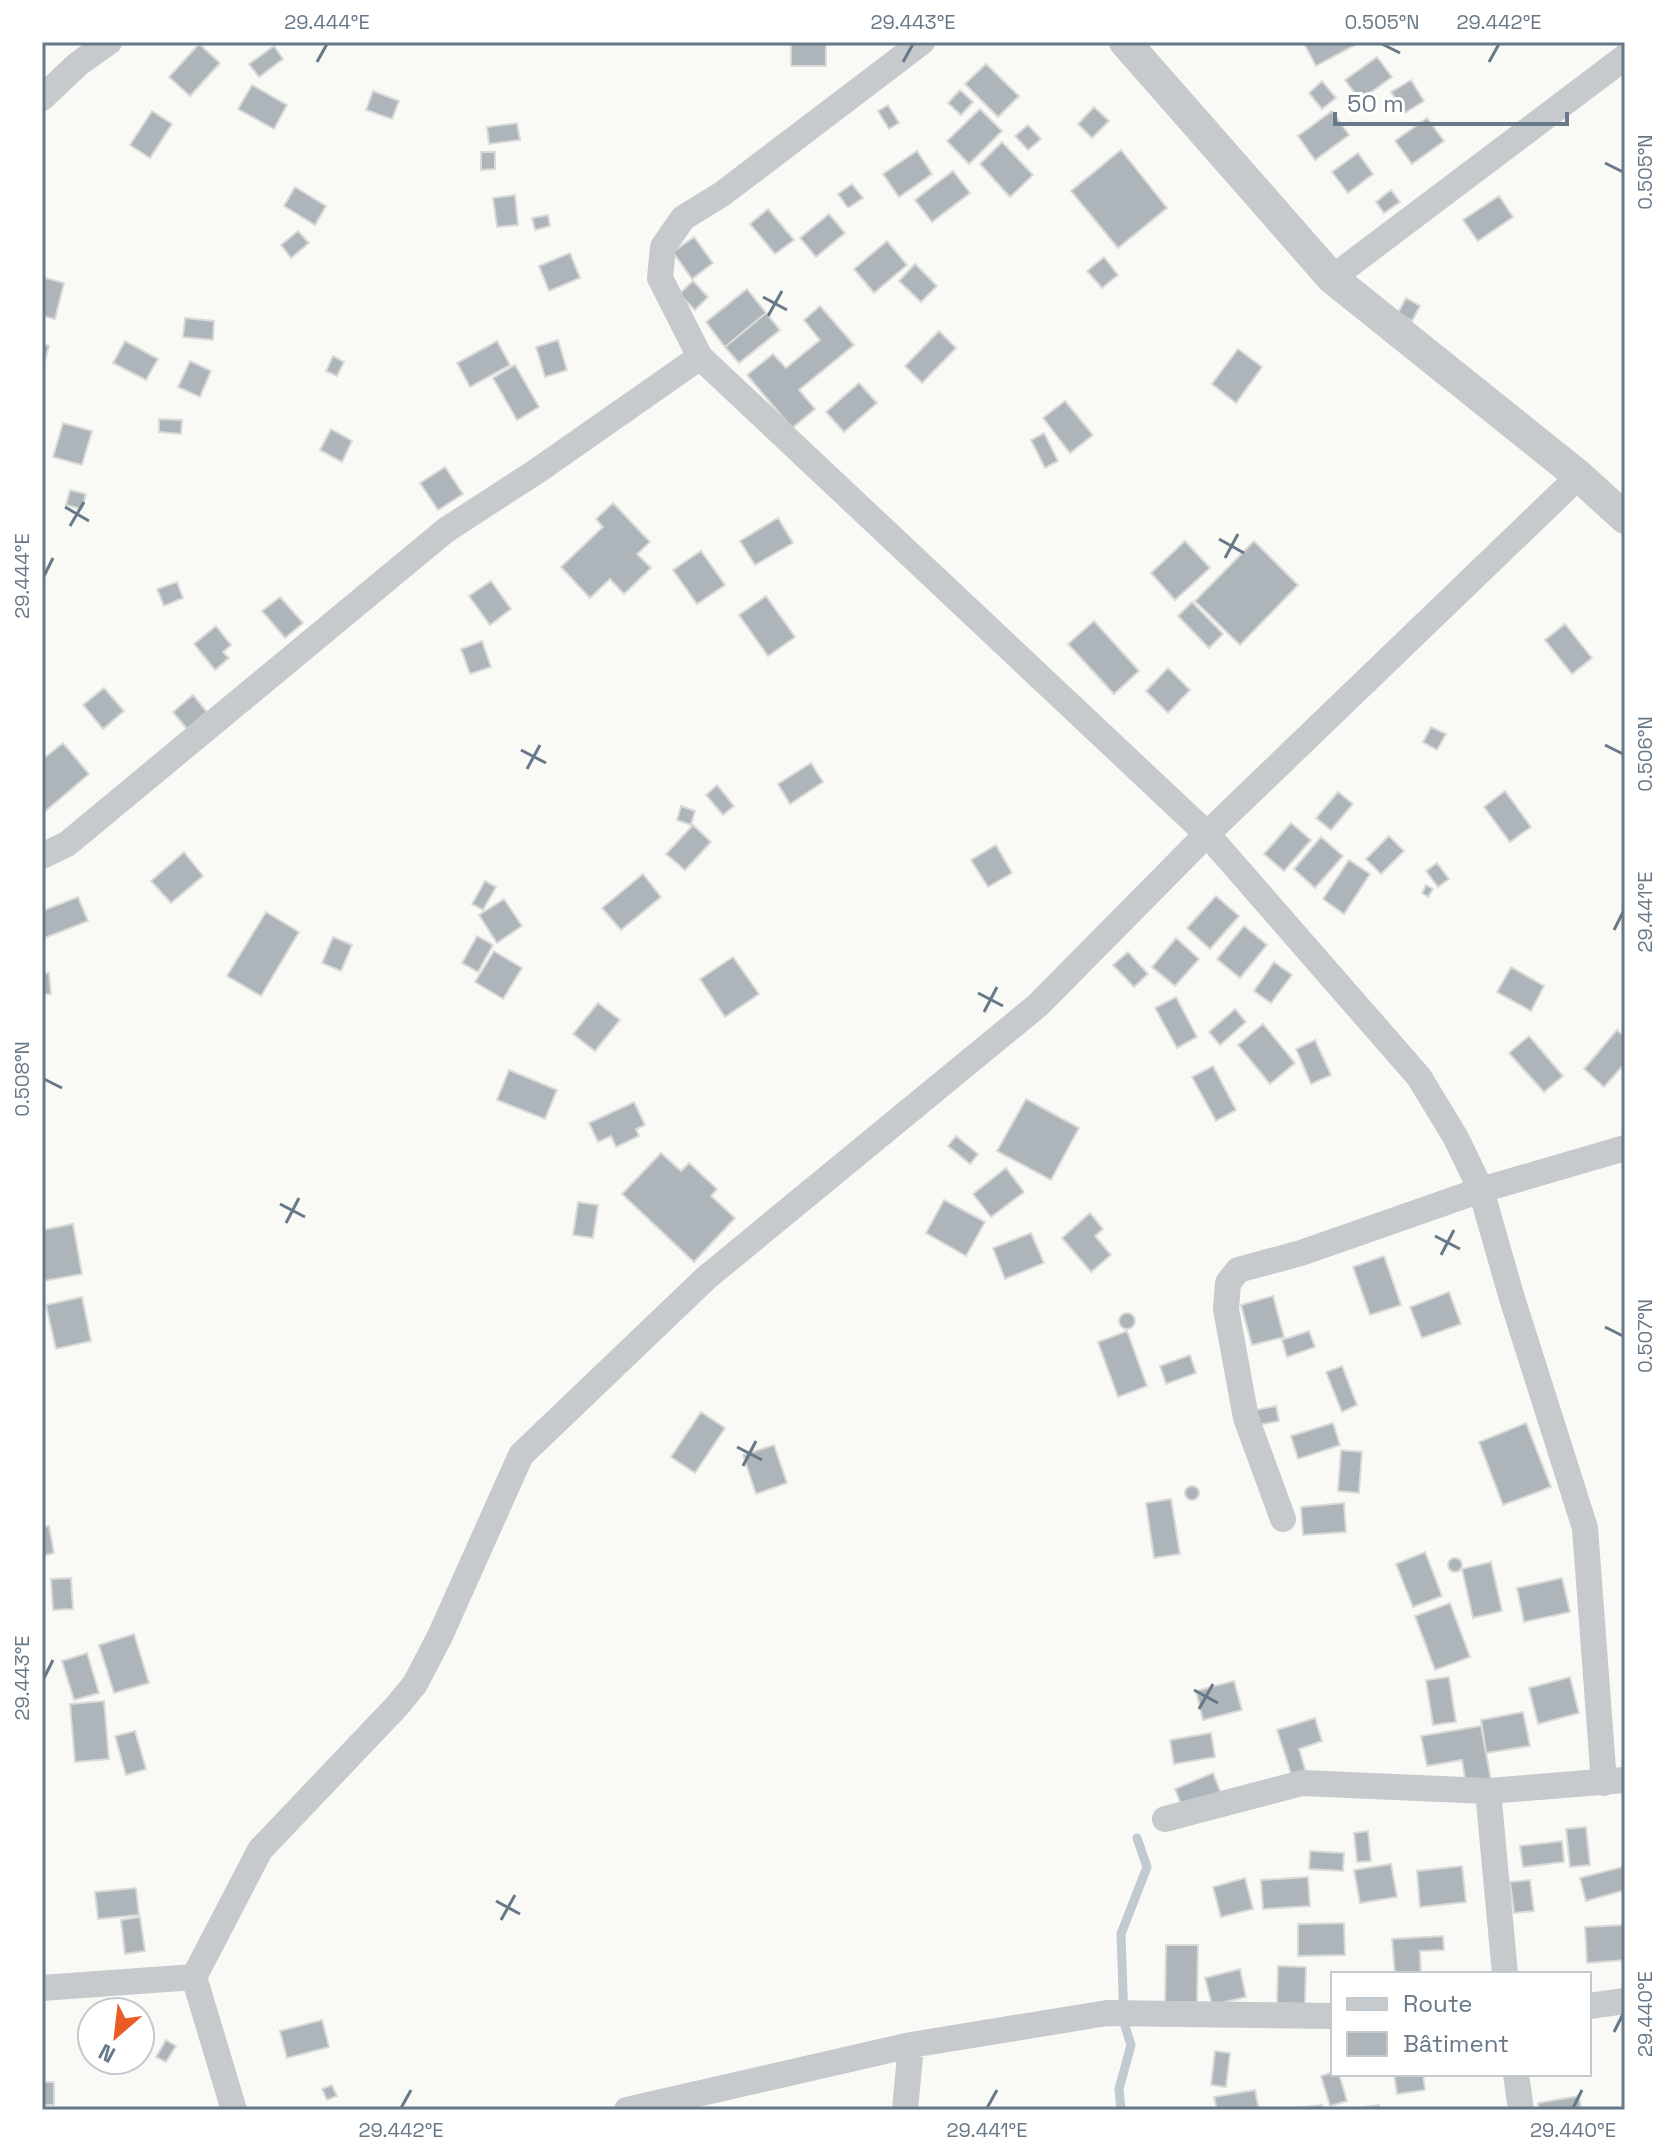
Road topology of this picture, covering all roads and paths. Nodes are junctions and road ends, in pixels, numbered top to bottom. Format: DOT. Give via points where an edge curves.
graph roads {
  1 [pos="109,42"];
  2 [pos="922,42"];
  3 [pos="1125,42"];
  4 [pos="1625,57"];
  5 [pos="42,98"];
  6 [pos="1332,278"];
  7 [pos="700,357"];
  8 [pos="1579,476"];
  9 [pos="1625,518"];
  10 [pos="1207,834"];
  11 [pos="42,856"];
  12 [pos="1625,1148"];
  13 [pos="1481,1190"];
  14 [pos="1283,1519"];
  15 [pos="1614,1781"];
  16 [pos="1488,1791"];
  17 [pos="1165,1819"];
  18 [pos="1505,1972"];
  19 [pos="194,1977"];
  20 [pos="42,1988"];
  21 [pos="1625,2001"];
  22 [pos="1591,2006"];
  23 [pos="1331,2016"];
  24 [pos="911,2045"];
  25 [pos="1516,2076"];
  26 [pos="234,2110"];
  27 [pos="627,2110"];
  28 [pos="905,2110"];
  29 [pos="1521,2110"];
  1 -- 5 [label="street"];
  2 -- 7 [label="street" via="676,227 663,247 660,278"];
  3 -- 6 [label="street"];
  4 -- 6 [label="street"];
  6 -- 8 [label="street"];
  7 -- 10 [label="street"];
  7 -- 11 [label="street" via="446,530 67,844"];
  8 -- 9 [label="street"];
  8 -- 10 [label="street"];
  10 -- 13 [label="street" via="1419,1077"];
  10 -- 19 [label="street" via="1038,1005 706,1278 521,1455 415,1684 260,1850"];
  12 -- 13 [label="street"];
  13 -- 14 [label="street" via="1238,1270 1228,1283 1226,1309 1246,1418"];
  13 -- 15 [label="street" via="1585,1528"];
  15 -- 16 [label="street"];
  16 -- 17 [label="street" via="1302,1783"];
  16 -- 18 [label="street"];
  19 -- 20 [label="street"];
  19 -- 26 [label="street"];
  21 -- 22 [label="street"];
  23 -- 24 [label="street" via="1120,2013"];
  24 -- 27 [label="street"];
  24 -- 28 [label="street"];
  25 -- 29 [label="street"];
}
